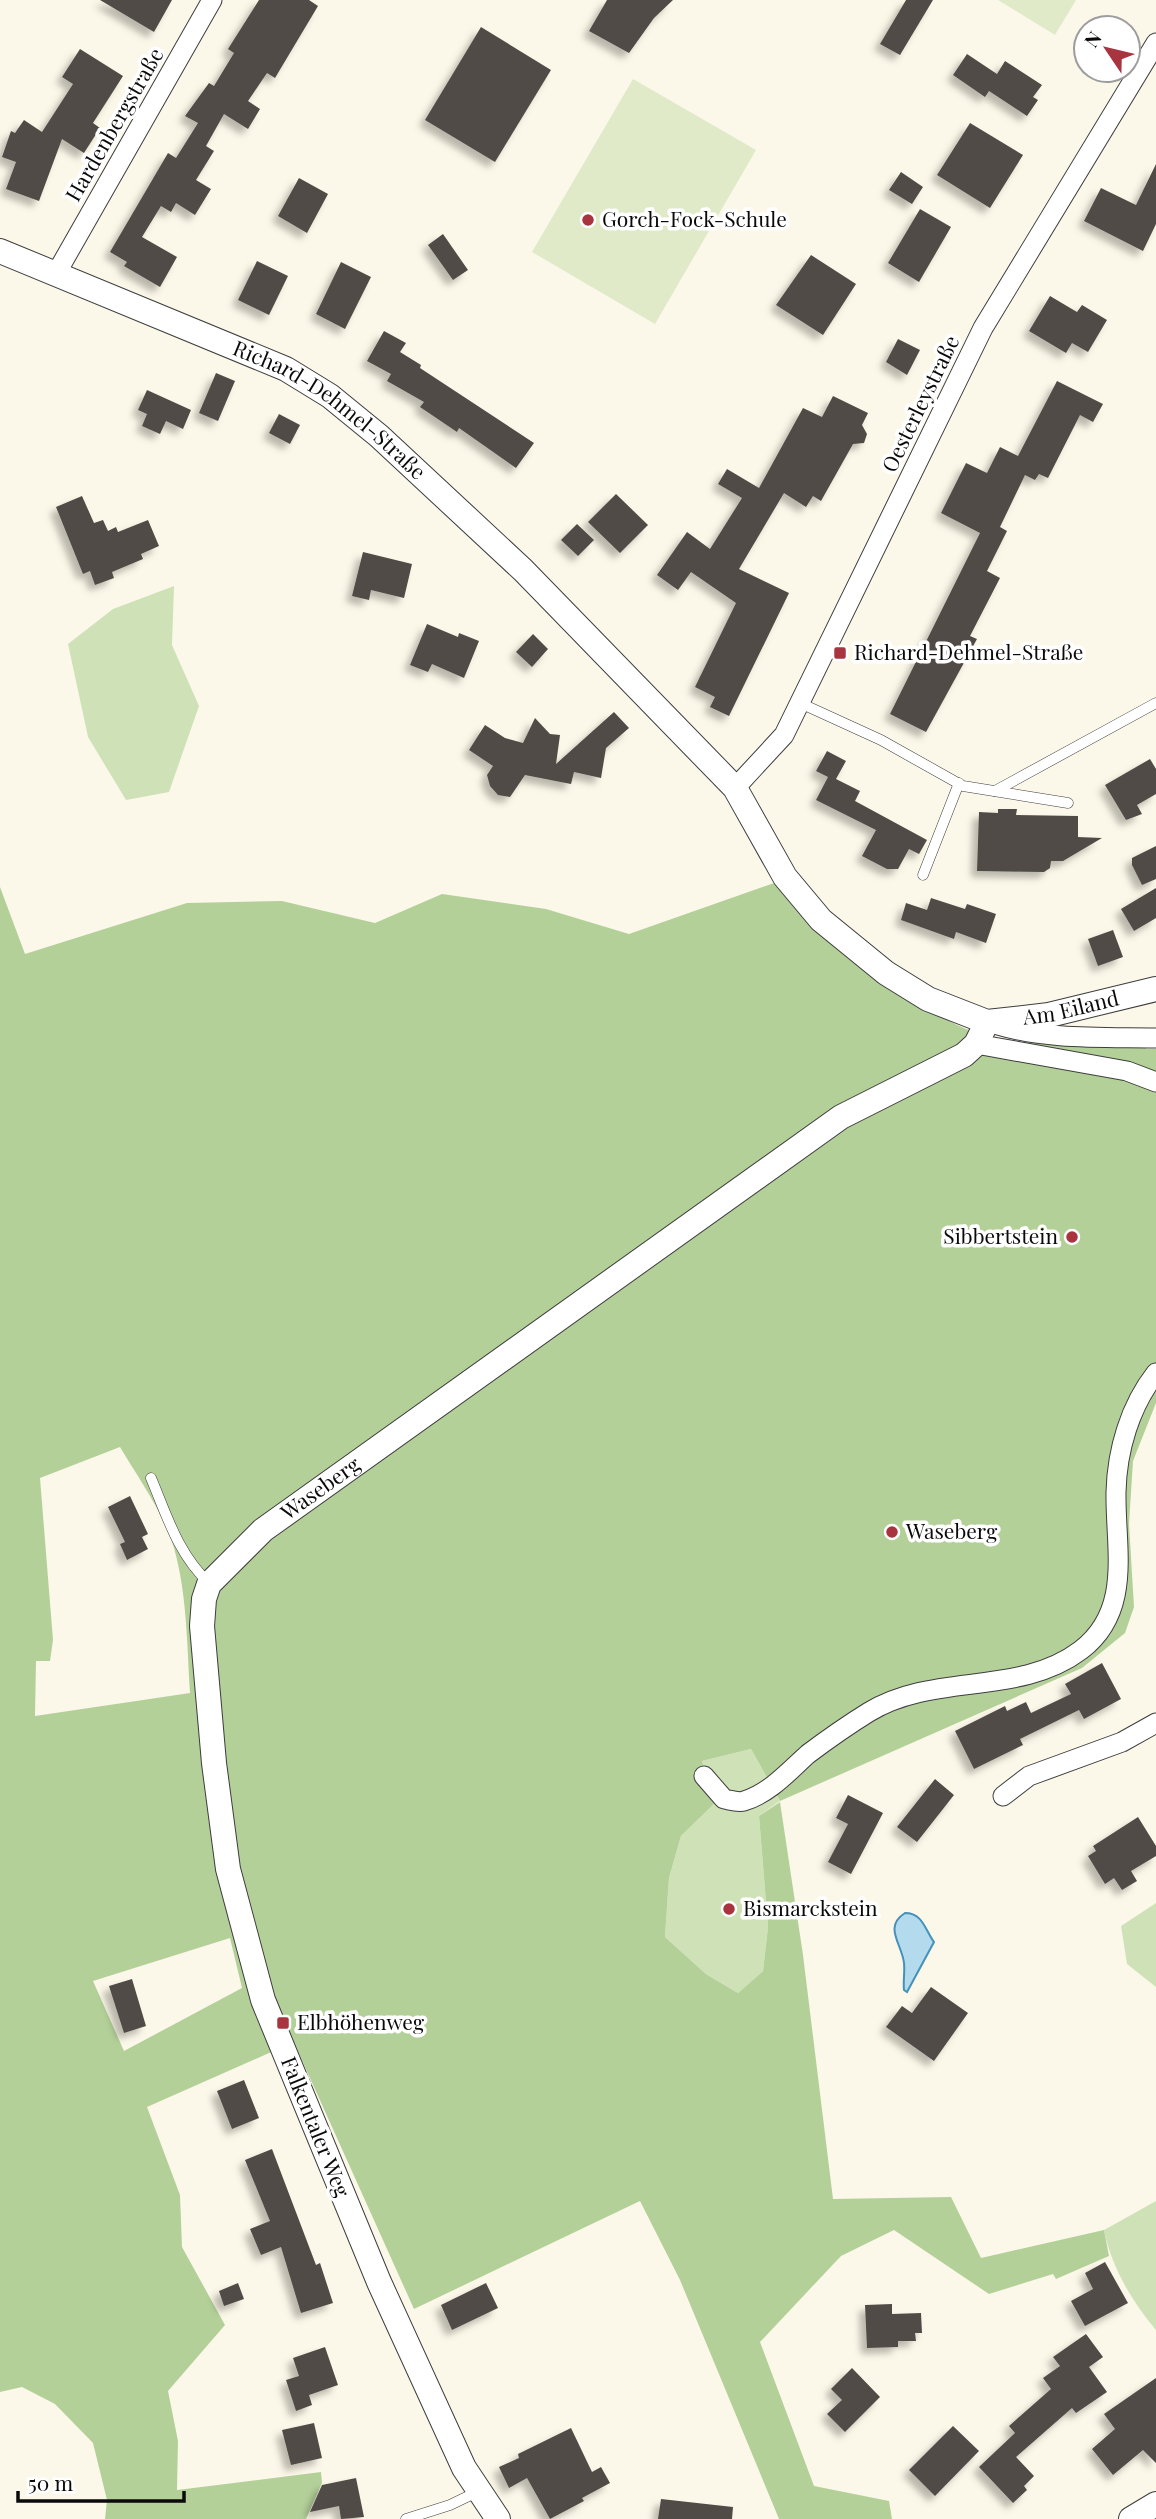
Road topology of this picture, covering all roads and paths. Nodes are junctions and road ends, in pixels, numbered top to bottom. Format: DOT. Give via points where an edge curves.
graph roads {
  1 [pos="212,0"];
  2 [pos="1156,43"];
  3 [pos="0,251"];
  4 [pos="57,272"];
  5 [pos="800,703"];
  6 [pos="1156,703"];
  7 [pos="958,783"];
  8 [pos="735,788"];
  9 [pos="995,791"];
  10 [pos="1068,803"];
  11 [pos="923,875"];
  12 [pos="1156,989"];
  13 [pos="987,1022"];
  14 [pos="1156,1038"];
  15 [pos="975,1044"];
  16 [pos="1156,1082"];
  17 [pos="1156,1373"];
  18 [pos="151,1478"];
  19 [pos="209,1584"];
  20 [pos="1156,1723"];
  21 [pos="704,1776"];
  22 [pos="1003,1796"];
  23 [pos="479,2491"];
  24 [pos="1156,2504"];
  25 [pos="406,2519"];
  26 [pos="498,2519"];
  27 [pos="1131,2519"];
  1 -- 4 [label="street, Hardenbergstraße"];
  2 -- 5 [label="street, Oesterleystraße" via="983,328"];
  3 -- 4 [label="street, Richard-Dehmel-Straße"];
  4 -- 8 [label="street, Richard-Dehmel-Straße" via="286,369 330,396 523,570"];
  5 -- 7 [label="lane" via="881,740"];
  5 -- 8 [label="street, Oesterleystraße" via="784,735"];
  6 -- 9 [label="lane"];
  7 -- 9 [label="lane"];
  7 -- 11 [label="lane"];
  8 -- 13 [label="street, Richard-Dehmel-Straße" via="785,877 821,920 886,973"];
  9 -- 10 [label="lane"];
  12 -- 13 [label="street, Am Eiland" via="1049,1015"];
  13 -- 14 [label="street, Richard-Dehmel-Straße" via="1034,1034"];
  13 -- 15 [label="street, Waseberg"];
  15 -- 16 [label="street" via="1127,1071"];
  15 -- 19 [label="street, Waseberg" via="964,1055 841,1117 263,1530"];
  17 -- 21 [label="street" via="1126,1430 1116,1490 1115,1605 1091,1641 1043,1672 887,1702 831,1737 768,1790 742,1802 723,1799"];
  18 -- 19 [label="lane" via="180,1548"];
  19 -- 23 [label="street, Falkentaler Weg" via="202,1626 214,1763 228,1869 263,2000 379,2282 464,2468"];
  20 -- 22 [label="street" via="1122,1742 1029,1776"];
  23 -- 25 [label="lane"];
  23 -- 26 [label="street, Falkentaler Weg"];
  24 -- 27 [label="street"];
}
